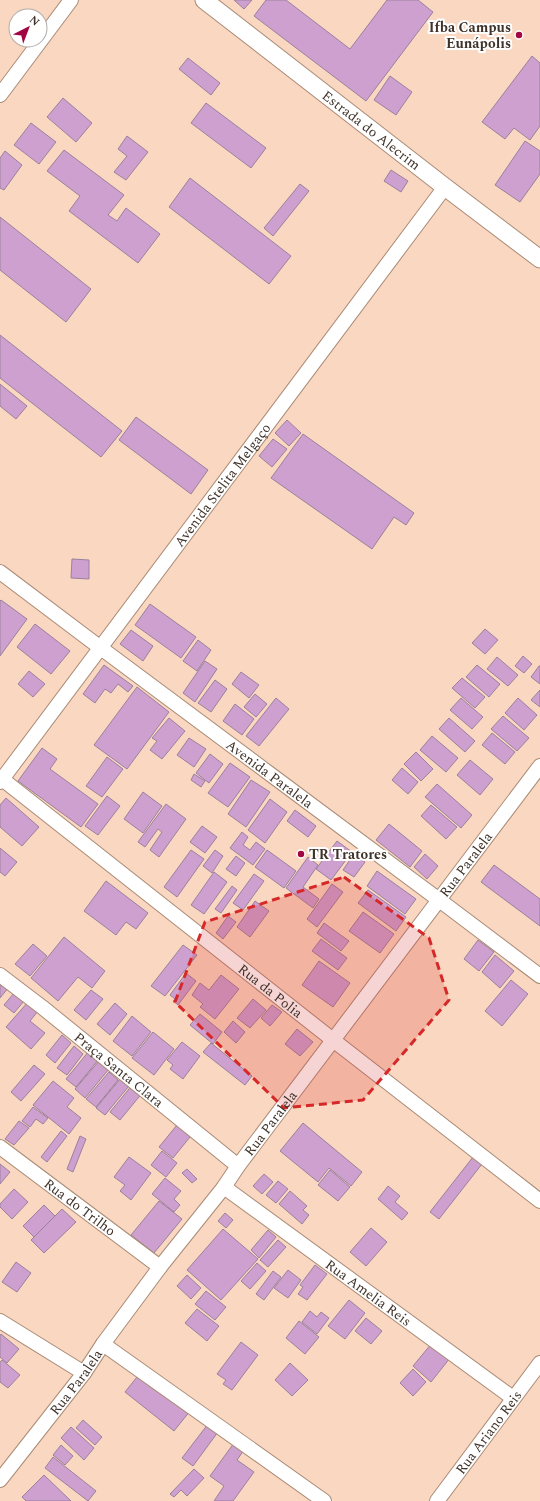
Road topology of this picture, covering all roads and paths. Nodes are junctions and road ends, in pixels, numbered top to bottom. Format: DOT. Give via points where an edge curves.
graph roads {
  1 [pos="71,0"];
  2 [pos="204,0"];
  3 [pos="0,94"];
  4 [pos="445,187"];
  5 [pos="540,259"];
  6 [pos="0,572"];
  7 [pos="100,648"];
  8 [pos="540,766"];
  9 [pos="1,780"];
  10 [pos="439,899"];
  11 [pos="0,975"];
  12 [pos="540,976"];
  13 [pos="333,1040"];
  14 [pos="0,1148"];
  15 [pos="238,1166"];
  16 [pos="224,1187"];
  17 [pos="540,1201"];
  18 [pos="160,1267"];
  19 [pos="0,1321"];
  20 [pos="103,1344"];
  21 [pos="540,1363"];
  22 [pos="84,1373"];
  23 [pos="513,1398"];
  24 [pos="0,1480"];
  25 [pos="324,1501"];
  26 [pos="437,1501"];
  1 -- 3 [label="street"];
  2 -- 4 [label="street, Estrada do Alecrim"];
  4 -- 5 [label="street, Estrada do Alecrim"];
  4 -- 7 [label="street, Avenida Stelita Melgaço"];
  6 -- 7 [label="street, Avenida Paralela"];
  7 -- 9 [label="street, Avenida Stelita Melgaço"];
  7 -- 10 [label="street, Avenida Paralela"];
  8 -- 10 [label="street, Rua Paralela"];
  9 -- 13 [label="street, Rua da Polia"];
  10 -- 12 [label="street, Avenida Paralela"];
  10 -- 13 [label="street, Rua Paralela"];
  11 -- 15 [label="street, Praça Santa Clara"];
  13 -- 15 [label="street, Rua Paralela"];
  13 -- 17 [label="street, Rua da Polia"];
  14 -- 18 [label="street, Rua do Trilho"];
  15 -- 16 [label="street, Rua Paralela"];
  16 -- 18 [label="street, Rua Paralela"];
  16 -- 23 [label="street, Rua Amelia Reis"];
  18 -- 20 [label="street, Rua Paralela"];
  19 -- 22 [label="street"];
  20 -- 22 [label="street, Rua Paralela"];
  20 -- 25 [label="street"];
  21 -- 23 [label="street, Rua Ariano Reis"];
  22 -- 24 [label="street, Rua Paralela"];
  23 -- 26 [label="street, Rua Ariano Reis"];
}
